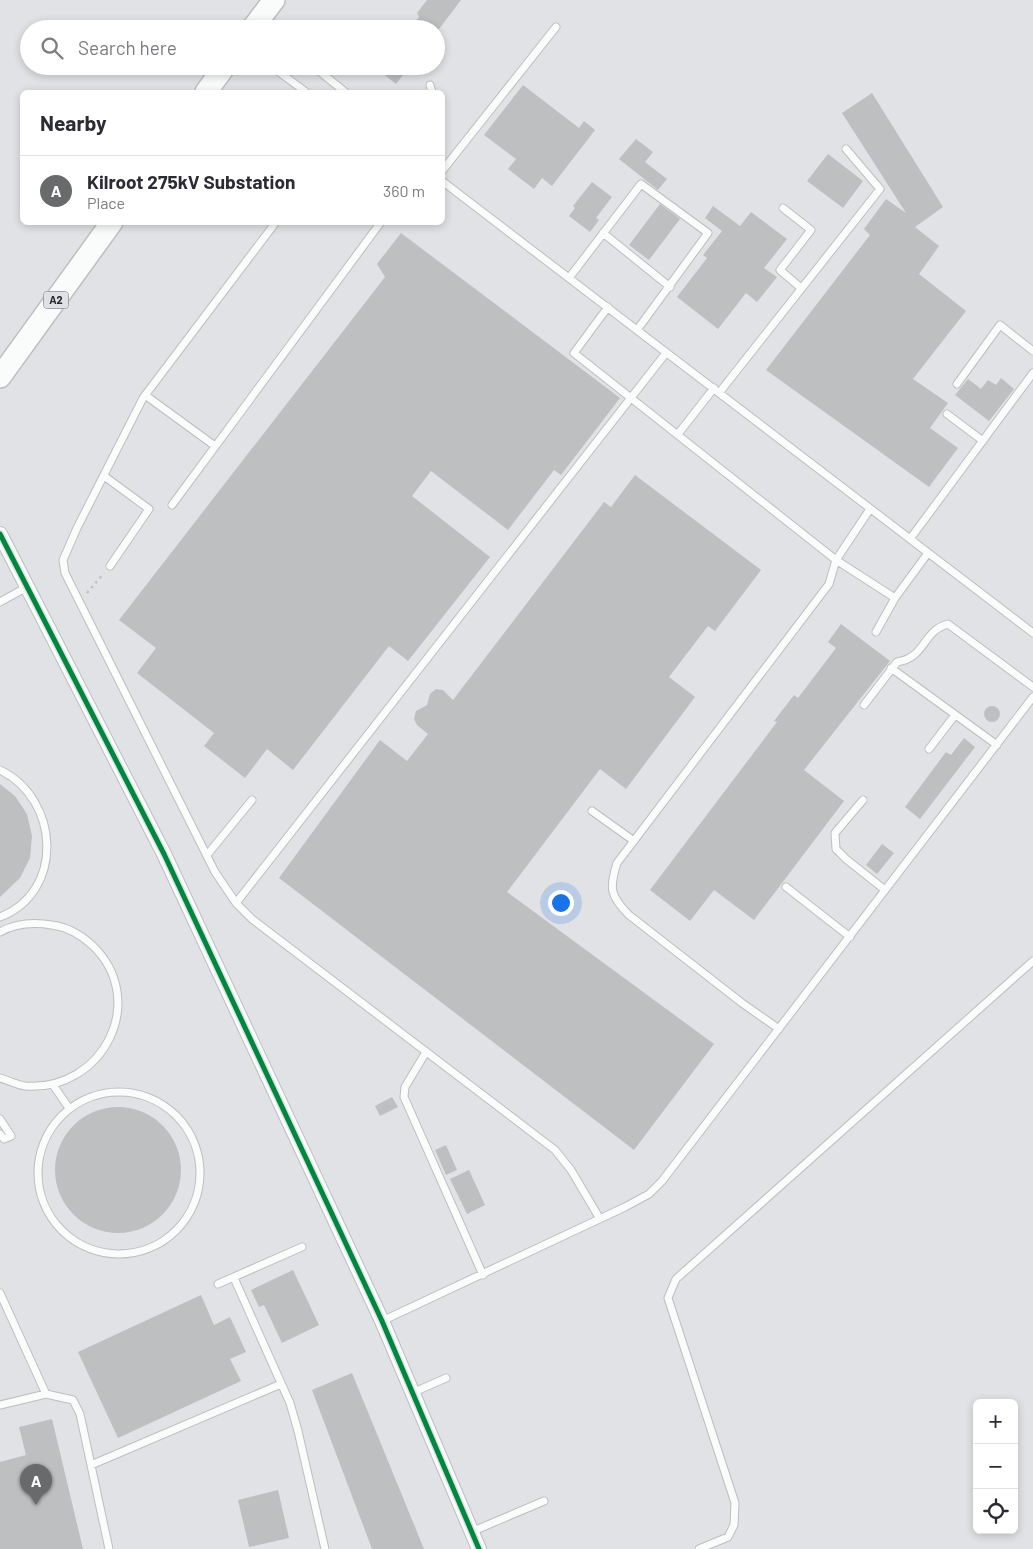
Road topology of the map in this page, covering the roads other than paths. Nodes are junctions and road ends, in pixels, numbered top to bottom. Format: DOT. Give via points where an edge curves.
graph roads {
  1 [pos="274,0"];
  2 [pos="261,20"];
  3 [pos="556,27"];
  4 [pos="218,75"];
  5 [pos="283,75"];
  6 [pos="324,75"];
  7 [pos="207,90"];
  8 [pos="303,90"];
  9 [pos="342,90"];
  10 [pos="846,149"];
  11 [pos="445,167"];
  12 [pos="445,183"];
  13 [pos="783,208"];
  14 [pos="110,225"];
  15 [pos="274,225"];
  16 [pos="379,225"];
  17 [pos="603,233"];
  18 [pos="569,278"];
  19 [pos="670,287"];
  20 [pos="801,288"];
  21 [pos="608,307"];
  22 [pos="637,330"];
  23 [pos="1033,351"];
  24 [pos="666,353"];
  25 [pos="1033,373"];
  26 [pos="0,377"];
  27 [pos="957,384"];
  28 [pos="717,391"];
  29 [pos="145,395"];
  30 [pos="631,397"];
  31 [pos="946,414"];
  32 [pos="678,434"];
  33 [pos="983,442"];
  34 [pos="215,446"];
  35 [pos="104,476"];
  36 [pos="172,505"];
  37 [pos="870,509"];
  38 [pos="0,534"];
  39 [pos="910,538"];
  40 [pos="928,553"];
  41 [pos="836,560"];
  42 [pos="110,566"];
  43 [pos="27,588"];
  44 [pos="895,598"];
  45 [pos="0,602"];
  46 [pos="876,632"];
  47 [pos="1033,633"];
  48 [pos="891,668"];
  49 [pos="1033,686"];
  50 [pos="1033,697"];
  51 [pos="864,705"];
  52 [pos="956,715"];
  53 [pos="997,745"];
  54 [pos="929,749"];
  55 [pos="0,770"];
  56 [pos="252,800"];
  57 [pos="863,800"];
  58 [pos="592,811"];
  59 [pos="634,841"];
  60 [pos="207,855"];
  61 [pos="786,887"];
  62 [pos="885,890"];
  63 [pos="236,903"];
  64 [pos="8,914"];
  65 [pos="0,917"];
  66 [pos="8,927"];
  67 [pos="0,932"];
  68 [pos="850,937"];
  69 [pos="1033,961"];
  70 [pos="779,1028"];
  71 [pos="426,1052"];
  72 [pos="0,1078"];
  73 [pos="52,1085"];
  74 [pos="69,1108"];
  75 [pos="0,1119"];
  76 [pos="0,1134"];
  77 [pos="600,1219"];
  78 [pos="302,1247"];
  79 [pos="483,1275"];
  80 [pos="234,1278"];
  81 [pos="218,1284"];
  82 [pos="0,1293"];
  83 [pos="382,1321"];
  84 [pos="446,1378"];
  85 [pos="281,1384"];
  86 [pos="412,1393"];
  87 [pos="46,1394"];
  88 [pos="0,1405"];
  89 [pos="91,1464"];
  90 [pos="544,1501"];
  91 [pos="471,1532"];
  92 [pos="109,1549"];
  93 [pos="325,1549"];
  94 [pos="479,1549"];
  95 [pos="699,1549"];
  1 -- 2 [label="main road"];
  3 -- 11 [label="lane"];
  4 -- 7 [label="main road"];
  5 -- 8 [label="lane"];
  6 -- 9 [label="lane"];
  10 -- 20 [label="lane" via="880,189"];
  12 -- 18 [label="lane"];
  13 -- 20 [label="lane" via="811,230 780,270"];
  14 -- 26 [label="main road, A2"];
  15 -- 29 [label="lane"];
  16 -- 34 [label="lane"];
  17 -- 18 [label="lane"];
  17 -- 19 [label="lane"];
  17 -- 19 [label="lane" via="641,184 708,233"];
  18 -- 21 [label="lane"];
  19 -- 22 [label="lane"];
  20 -- 28 [label="lane"];
  21 -- 22 [label="lane"];
  21 -- 30 [label="lane" via="574,353"];
  22 -- 24 [label="lane"];
  23 -- 27 [label="lane" via="1000,325"];
  24 -- 28 [label="lane"];
  24 -- 30 [label="lane"];
  25 -- 33 [label="lane"];
  28 -- 32 [label="lane"];
  28 -- 37 [label="lane"];
  29 -- 34 [label="lane"];
  29 -- 35 [label="lane"];
  30 -- 32 [label="lane"];
  30 -- 63 [label="lane"];
  31 -- 33 [label="lane"];
  32 -- 41 [label="lane"];
  33 -- 39 [label="lane"];
  34 -- 36 [label="lane"];
  35 -- 42 [label="lane" via="149,509"];
  35 -- 60 [label="lane" via="63,560 65,573"];
  37 -- 39 [label="lane"];
  37 -- 41 [label="lane"];
  38 -- 43 [label="street"];
  39 -- 40 [label="lane"];
  40 -- 44 [label="lane"];
  40 -- 47 [label="lane"];
  41 -- 44 [label="lane"];
  41 -- 59 [label="lane" via="829,584"];
  43 -- 45 [label="lane"];
  43 -- 83 [label="street" via="164,854"];
  44 -- 46 [label="lane"];
  48 -- 49 [label="lane" via="897,662 915,656 933,632 948,624"];
  48 -- 51 [label="lane"];
  48 -- 52 [label="lane"];
  50 -- 53 [label="lane"];
  52 -- 53 [label="lane"];
  52 -- 54 [label="lane"];
  53 -- 62 [label="lane"];
  55 -- 64 [label="lane" via="12,776 31,794 43,817 48,842 44,870 30,895"];
  56 -- 60 [label="lane"];
  57 -- 62 [label="lane" via="835,833 836,849"];
  58 -- 59 [label="lane"];
  59 -- 70 [label="lane" via="617,863 611,882 615,902 742,1003"];
  60 -- 63 [label="lane"];
  61 -- 68 [label="lane"];
  62 -- 68 [label="lane"];
  63 -- 71 [label="lane" via="252,919"];
  64 -- 65 [label="lane"];
  64 -- 66 [label="lane"];
  66 -- 67 [label="lane"];
  66 -- 73 [label="lane" via="34,922 59,926 83,937 101,954 114,977 118,1003 114,1031 100,1056 79,1074"];
  68 -- 70 [label="lane"];
  69 -- 95 [label="lane" via="676,1279 668,1298 735,1503 734,1525 728,1537"];
  70 -- 77 [label="lane" via="662,1181 649,1194"];
  71 -- 77 [label="lane" via="555,1150"];
  71 -- 79 [label="lane" via="405,1087 404,1097"];
  72 -- 73 [label="lane" via="24,1086"];
  73 -- 74 [label="lane"];
  74 -- 74 [label="lane" via="51,1127 40,1151 37,1176 43,1204 58,1228 80,1246 108,1254 136,1254 162,1243 184,1224 197,1200 202,1171 197,1146 185,1123 166,1106 143,1094 117,1091 92,1096"];
  75 -- 76 [label="lane" via="11,1136 4,1139"];
  77 -- 79 [label="lane"];
  78 -- 80 [label="lane"];
  79 -- 83 [label="lane"];
  80 -- 81 [label="lane"];
  80 -- 85 [label="lane"];
  82 -- 87 [label="lane"];
  83 -- 86 [label="street"];
  84 -- 86 [label="lane"];
  85 -- 89 [label="lane"];
  85 -- 93 [label="lane" via="298,1431"];
  86 -- 91 [label="street"];
  87 -- 88 [label="lane"];
  87 -- 89 [label="lane" via="73,1400 80,1414"];
  89 -- 92 [label="lane"];
  90 -- 91 [label="lane"];
  91 -- 94 [label="street"];
}
